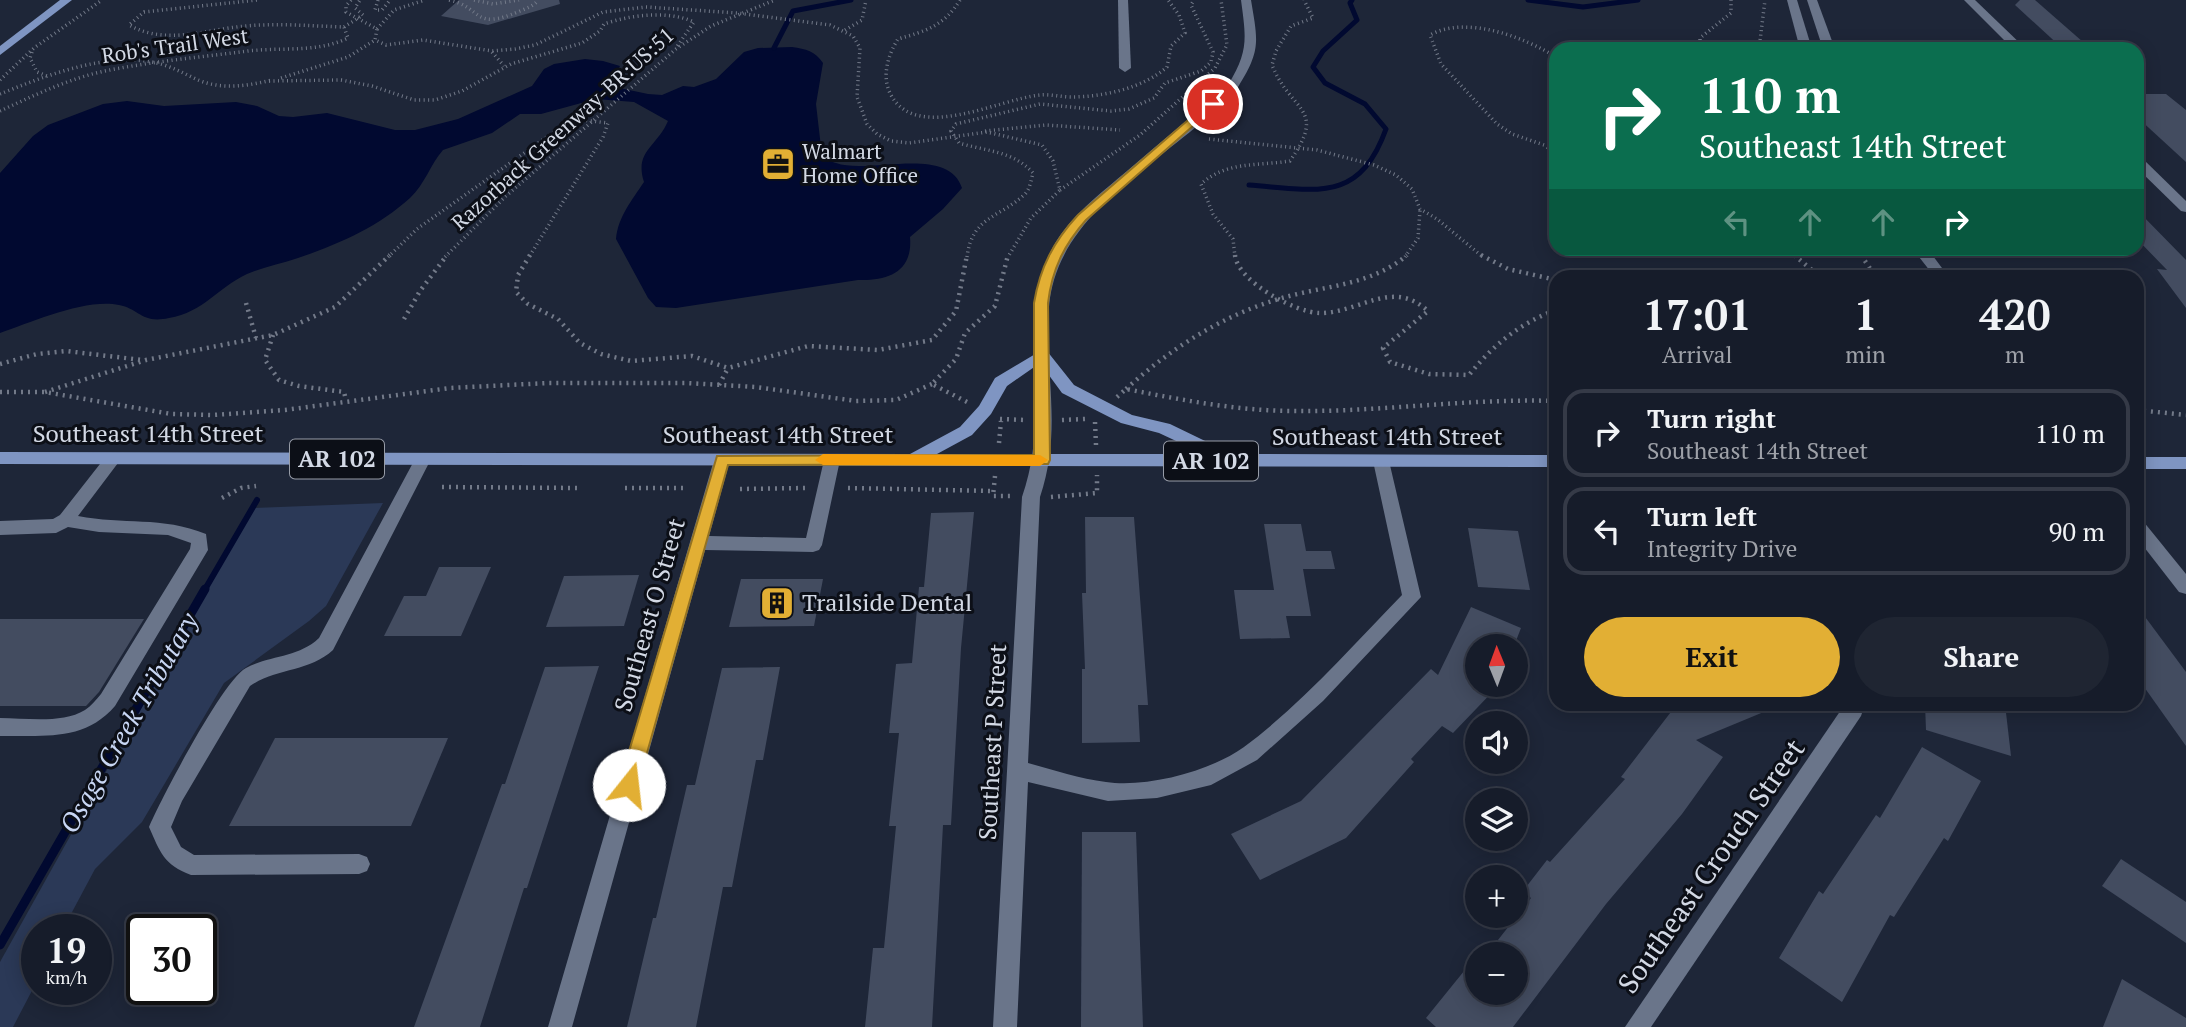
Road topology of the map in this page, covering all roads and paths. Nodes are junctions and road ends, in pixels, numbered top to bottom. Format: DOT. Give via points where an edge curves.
graph roads {
  1 [pos="67,0"];
  2 [pos="102,0"];
  3 [pos="257,0"];
  4 [pos="351,0"];
  5 [pos="360,0"];
  6 [pos="378,0"];
  7 [pos="390,0"];
  8 [pos="425,0"];
  9 [pos="449,0"];
  10 [pos="474,0"];
  11 [pos="519,0"];
  12 [pos="538,0"];
  13 [pos="775,0"];
  14 [pos="866,0"];
  15 [pos="960,0"];
  16 [pos="1123,0"];
  17 [pos="1168,0"];
  18 [pos="1194,0"];
  19 [pos="1221,0"];
  20 [pos="1246,0"];
  21 [pos="1304,0"];
  22 [pos="1731,0"];
  23 [pos="1765,0"];
  24 [pos="1792,0"];
  25 [pos="1812,0"];
  26 [pos="1969,0"];
  27 [pos="619,2"];
  28 [pos="619,8"];
  29 [pos="737,13"];
  30 [pos="358,21"];
  31 [pos="344,27"];
  32 [pos="377,29"];
  33 [pos="845,30"];
  34 [pos="375,40"];
  35 [pos="1700,42"];
  36 [pos="1760,42"];
  37 [pos="1804,42"];
  38 [pos="1827,42"];
  39 [pos="2013,42"];
  40 [pos="6,43"];
  41 [pos="34,48"];
  42 [pos="676,49"];
  43 [pos="492,51"];
  44 [pos="0,52"];
  45 [pos="1549,53"];
  46 [pos="158,62"];
  47 [pos="504,66"];
  48 [pos="1125,68"];
  49 [pos="49,76"];
  50 [pos="0,80"];
  51 [pos="269,81"];
  52 [pos="0,94"];
  53 [pos="0,111"];
  54 [pos="598,119"];
  55 [pos="1120,131"];
  56 [pos="981,132"];
  57 [pos="952,136"];
  58 [pos="1209,139"];
  59 [pos="1300,148"];
  60 [pos="1549,148"];
  61 [pos="2144,168"];
  62 [pos="1060,190"];
  63 [pos="2186,208"];
  64 [pos="1420,209"];
  65 [pos="1795,256"];
  66 [pos="1925,256"];
  67 [pos="1812,270"];
  68 [pos="1936,270"];
  69 [pos="1549,279"];
  70 [pos="1281,299"];
  71 [pos="246,303"];
  72 [pos="1549,312"];
  73 [pos="404,319"];
  74 [pos="273,335"];
  75 [pos="256,338"];
  76 [pos="1042,355"];
  77 [pos="146,360"];
  78 [pos="0,364"];
  79 [pos="728,368"];
  80 [pos="932,384"];
  81 [pos="719,385"];
  82 [pos="1126,389"];
  83 [pos="0,392"];
  84 [pos="45,392"];
  85 [pos="1115,399"];
  86 [pos="346,400"];
  87 [pos="966,401"];
  88 [pos="1549,401"];
  89 [pos="2144,411"];
  90 [pos="2186,415"];
  91 [pos="1012,420"];
  92 [pos="1000,432"];
  93 [pos="0,458"];
  94 [pos="113,458"];
  95 [pos="423,459"];
  96 [pos="722,460"];
  97 [pos="832,460"];
  98 [pos="913,460"];
  99 [pos="1042,460"];
  100 [pos="1231,461"];
  101 [pos="1381,461"];
  102 [pos="1549,461"];
  103 [pos="2144,463"];
  104 [pos="2186,463"];
  105 [pos="256,486"];
  106 [pos="442,487"];
  107 [pos="579,488"];
  108 [pos="625,488"];
  109 [pos="684,488"];
  110 [pos="807,488"];
  111 [pos="848,488"];
  112 [pos="740,489"];
  113 [pos="1097,493"];
  114 [pos="1014,496"];
  115 [pos="1053,497"];
  116 [pos="222,498"];
  117 [pos="66,520"];
  118 [pos="0,528"];
  119 [pos="2144,535"];
  120 [pos="697,543"];
  121 [pos="2186,587"];
  122 [pos="1853,711"];
  123 [pos="0,727"];
  124 [pos="1017,770"];
  125 [pos="359,864"];
  126 [pos="560,1027"];
  127 [pos="1005,1027"];
  128 [pos="1637,1027"];
  1 -- 40 [label="main road"];
  2 -- 41 [label="path"];
  3 -- 31 [label="path, Rob's Trail West" via="144,12 129,24 150,35 246,26"];
  4 -- 30 [label="path" via="346,12"];
  5 -- 30 [label="path" via="355,8 363,15"];
  6 -- 7 [label="path" via="375,10 382,10"];
  8 -- 32 [label="path" via="400,7"];
  9 -- 12 [label="path" via="463,4 475,18 488,20 508,16"];
  10 -- 11 [label="path" via="493,4"];
  13 -- 29 [label="path, Razorback Greenway-BR:US:51"];
  14 -- 33 [label="path" via="862,20"];
  15 -- 17 [label="path" via="949,18 898,38 893,46 887,82 894,105 902,111 926,116 958,114 1039,95 1090,95 1156,75 1166,69 1171,46 1185,33"];
  16 -- 48 [label="street"];
  18 -- 57 [label="path" via="1191,5 1213,52 1211,62 1201,71 1165,83 1144,104 1111,111 1040,104 956,124"];
  19 -- 62 [label="path" via="1227,45 1215,68 1140,135"];
  20 -- 76 [label="street, Southeast P Street" via="1254,41 1248,64 1233,87 1064,237 1044,279"];
  21 -- 59 [label="path" via="1312,18 1291,26 1273,55 1272,67 1283,90 1308,115 1310,127"];
  22 -- 35 [label="path" via="1731,13"];
  23 -- 36 [label="path"];
  24 -- 37 [label="street"];
  25 -- 38 [label="street"];
  26 -- 39 [label="street"];
  27 -- 28 [label="path"];
  28 -- 29 [label="path"];
  28 -- 43 [label="path" via="536,45"];
  29 -- 33 [label="path"];
  29 -- 42 [label="path, Razorback Greenway-BR:US:51"];
  30 -- 31 [label="path, Rob's Trail West"];
  30 -- 32 [label="path"];
  31 -- 46 [label="path, Rob's Trail West" via="348,38 334,45"];
  32 -- 34 [label="path"];
  33 -- 57 [label="path" via="860,48 855,71 864,124 884,141 910,143"];
  34 -- 43 [label="path" via="386,45 423,40"];
  34 -- 51 [label="path" via="348,57"];
  40 -- 44 [label="main road"];
  41 -- 49 [label="path" via="30,58 37,72"];
  41 -- 50 [label="path"];
  42 -- 47 [label="path" via="694,28 690,19 624,17 604,24 589,40"];
  42 -- 54 [label="path, Razorback Greenway-BR:US:51"];
  43 -- 47 [label="path"];
  45 -- 60 [label="path" via="1521,37 1494,32 1454,27 1436,29 1430,35 1432,51 1490,121 1509,134"];
  46 -- 49 [label="path" via="129,61"];
  46 -- 51 [label="path" via="204,83 231,87"];
  46 -- 53 [label="path, Rob's Trail West" via="76,79"];
  47 -- 51 [label="path" via="461,92 424,101 355,82 322,78"];
  49 -- 52 [label="path"];
  54 -- 73 [label="path, Razorback Greenway-BR:US:51" via="439,261 418,289"];
  54 -- 74 [label="path" via="579,119 558,129 417,229 335,307"];
  54 -- 79 [label="path" via="608,123 603,137 518,275 516,292 601,354 631,360 692,356"];
  55 -- 56 [label="path" via="1046,125"];
  56 -- 57 [label="path"];
  56 -- 62 [label="path" via="1042,145 1054,161"];
  57 -- 79 [label="path" via="969,147 1015,158 1032,173 1027,192 977,228 969,239 956,311 946,326 932,340 912,345 878,350 808,346"];
  58 -- 59 [label="path"];
  59 -- 64 [label="path" via="1387,169 1412,189"];
  59 -- 70 [label="path" via="1290,162 1220,170 1201,184 1213,216 1235,245 1239,270"];
  61 -- 63 [label="street"];
  62 -- 80 [label="path" via="1031,218 1010,251 995,306 965,333 956,359"];
  64 -- 69 [label="path" via="1438,217 1499,266"];
  64 -- 70 [label="path" via="1422,226 1416,244 1401,261 1351,283"];
  65 -- 67 [label="path"];
  66 -- 68 [label="street"];
  70 -- 72 [label="path" via="1317,313 1399,296 1413,299 1428,311 1383,348 1390,362 1419,374 1443,377 1469,375 1488,350"];
  70 -- 82 [label="path" via="1190,339"];
  71 -- 75 [label="path"];
  74 -- 75 [label="path"];
  74 -- 86 [label="path" via="265,360 279,380 344,393"];
  75 -- 77 [label="path"];
  76 -- 98 [label="main road" via="1001,382 966,431"];
  76 -- 99 [label="street, Southeast P Street"];
  76 -- 100 [label="main road" via="1068,389 1127,419 1164,428"];
  77 -- 78 [label="path" via="74,351"];
  77 -- 84 [label="path"];
  79 -- 81 [label="path"];
  80 -- 81 [label="path" via="896,400 856,401"];
  80 -- 87 [label="path"];
  81 -- 86 [label="path" via="548,383"];
  82 -- 85 [label="path"];
  82 -- 88 [label="path" via="1221,405 1313,411 1459,401"];
  83 -- 84 [label="path"];
  84 -- 86 [label="path" via="214,415"];
  89 -- 90 [label="path"];
  91 -- 92 [label="path" via="1001,421"];
  93 -- 94 [label="main road, Southeast 14th Street / AR 102"];
  94 -- 95 [label="main road, Southeast 14th Street / AR 102"];
  94 -- 117 [label="street"];
  95 -- 96 [label="main road, Southeast 14th Street / AR 102"];
  95 -- 125 [label="street" via="326,644 300,662 254,671 243,680 173,796 160,827 173,853 191,865"];
  96 -- 97 [label="main road, Southeast 14th Street / AR 102"];
  96 -- 120 [label="street, Southeast O Street"];
  97 -- 98 [label="main road, Southeast 14th Street / AR 102"];
  97 -- 120 [label="street" via="813,545"];
  98 -- 99 [label="main road, Southeast 14th Street / AR 102"];
  99 -- 100 [label="main road, Southeast 14th Street / AR 102"];
  99 -- 124 [label="street, Southeast P Street" via="1031,497"];
  100 -- 101 [label="main road, Southeast 14th Street / AR 102"];
  101 -- 102 [label="main road, Southeast 14th Street / AR 102"];
  101 -- 124 [label="street" via="1412,597 1316,695 1250,754 1204,778 1157,789 1108,792"];
  103 -- 104 [label="main road"];
  105 -- 116 [label="path"];
  106 -- 107 [label="path"];
  108 -- 109 [label="path"];
  110 -- 112 [label="path"];
  111 -- 114 [label="path" via="993,489 993,496"];
  113 -- 115 [label="path"];
  117 -- 118 [label="street" via="56,526"];
  117 -- 123 [label="street" via="86,526 188,532 200,539 199,550 108,700 94,715 62,724"];
  119 -- 121 [label="street"];
  120 -- 126 [label="street, Southeast O Street"];
  122 -- 128 [label="street, Southeast Crouch Street"];
  124 -- 127 [label="street, Southeast P Street"];
}
